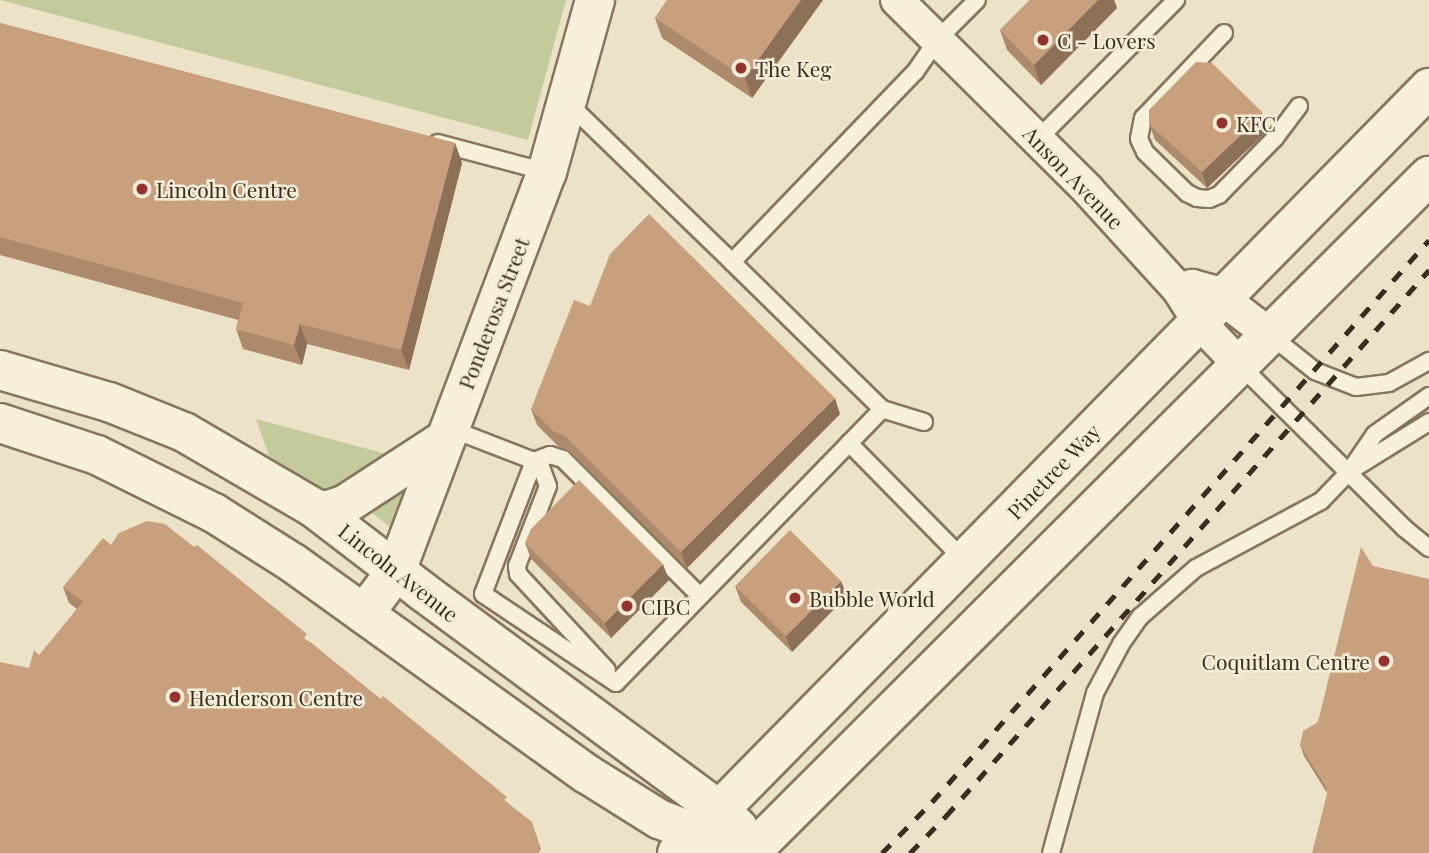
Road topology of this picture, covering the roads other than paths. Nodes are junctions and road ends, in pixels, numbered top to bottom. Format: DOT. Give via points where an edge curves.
graph roads {
  1 [pos="596,0"];
  2 [pos="897,0"];
  3 [pos="976,0"];
  4 [pos="1176,0"];
  5 [pos="1224,33"];
  6 [pos="938,39"];
  7 [pos="1429,88"];
  8 [pos="568,103"];
  9 [pos="1298,106"];
  10 [pos="415,136"];
  11 [pos="1038,139"];
  12 [pos="547,172"];
  13 [pos="1429,176"];
  14 [pos="732,262"];
  15 [pos="1200,303"];
  16 [pos="1270,335"];
  17 [pos="1429,361"];
  18 [pos="1240,365"];
  19 [pos="0,370"];
  20 [pos="1429,396"];
  21 [pos="882,409"];
  22 [pos="924,422"];
  23 [pos="1429,422"];
  24 [pos="0,423"];
  25 [pos="446,434"];
  26 [pos="849,443"];
  27 [pos="534,461"];
  28 [pos="1350,471"];
  29 [pos="314,508"];
  30 [pos="1429,548"];
  31 [pos="965,561"];
  32 [pos="396,571"];
  33 [pos="698,594"];
  34 [pos="364,614"];
  35 [pos="616,682"];
  36 [pos="697,833"];
  37 [pos="753,852"];
  38 [pos="1051,853"];
  1 -- 8 [label="main road, Ponderosa Street"];
  2 -- 6 [label="street, Anson Avenue"];
  3 -- 6 [label="lane"];
  4 -- 11 [label="lane"];
  5 -- 9 [label="lane" via="1143,118 1139,139 1145,152 1187,193 1209,199 1219,195 1275,138"];
  6 -- 11 [label="street, Anson Avenue"];
  6 -- 14 [label="lane" via="915,72"];
  7 -- 15 [label="main road, Pinetree Way"];
  8 -- 12 [label="main road, Ponderosa Street"];
  8 -- 14 [label="lane"];
  10 -- 12 [label="lane"];
  11 -- 15 [label="street, Anson Avenue"];
  12 -- 25 [label="main road, Ponderosa Street"];
  13 -- 16 [label="main road"];
  14 -- 21 [label="lane"];
  15 -- 16 [label="street"];
  15 -- 18 [label="street, Anson Avenue"];
  15 -- 31 [label="main road, Pinetree Way"];
  16 -- 17 [label="lane" via="1314,371 1356,387 1390,383"];
  16 -- 18 [label="main road"];
  18 -- 28 [label="lane"];
  18 -- 37 [label="main road"];
  19 -- 29 [label="main road, Lincoln Avenue" via="109,402 184,432"];
  20 -- 28 [label="lane" via="1375,434"];
  21 -- 22 [label="lane"];
  21 -- 26 [label="lane"];
  23 -- 28 [label="lane"];
  24 -- 34 [label="main road, Lincoln Avenue" via="97,455 192,501 264,543"];
  25 -- 27 [label="lane"];
  25 -- 29 [label="main road" via="346,504 325,511"];
  25 -- 32 [label="main road, Ponderosa Street"];
  26 -- 31 [label="lane"];
  26 -- 33 [label="lane"];
  27 -- 33 [label="lane" via="550,455 563,459"];
  27 -- 35 [label="lane" via="544,471 548,486 517,574"];
  27 -- 35 [label="lane" via="483,594"];
  28 -- 30 [label="lane"];
  28 -- 38 [label="lane" via="1317,503 1196,568 1140,617 1095,693"];
  29 -- 32 [label="main road, Lincoln Avenue"];
  31 -- 36 [label="main road, Pinetree Way"];
  32 -- 34 [label="main road, Ponderosa Street"];
  32 -- 36 [label="main road, Lincoln Avenue"];
  33 -- 35 [label="lane"];
  34 -- 36 [label="main road, Lincoln Avenue" via="587,774 659,819"];
  36 -- 37 [label="main road, Lincoln Avenue" via="735,825"];
}
